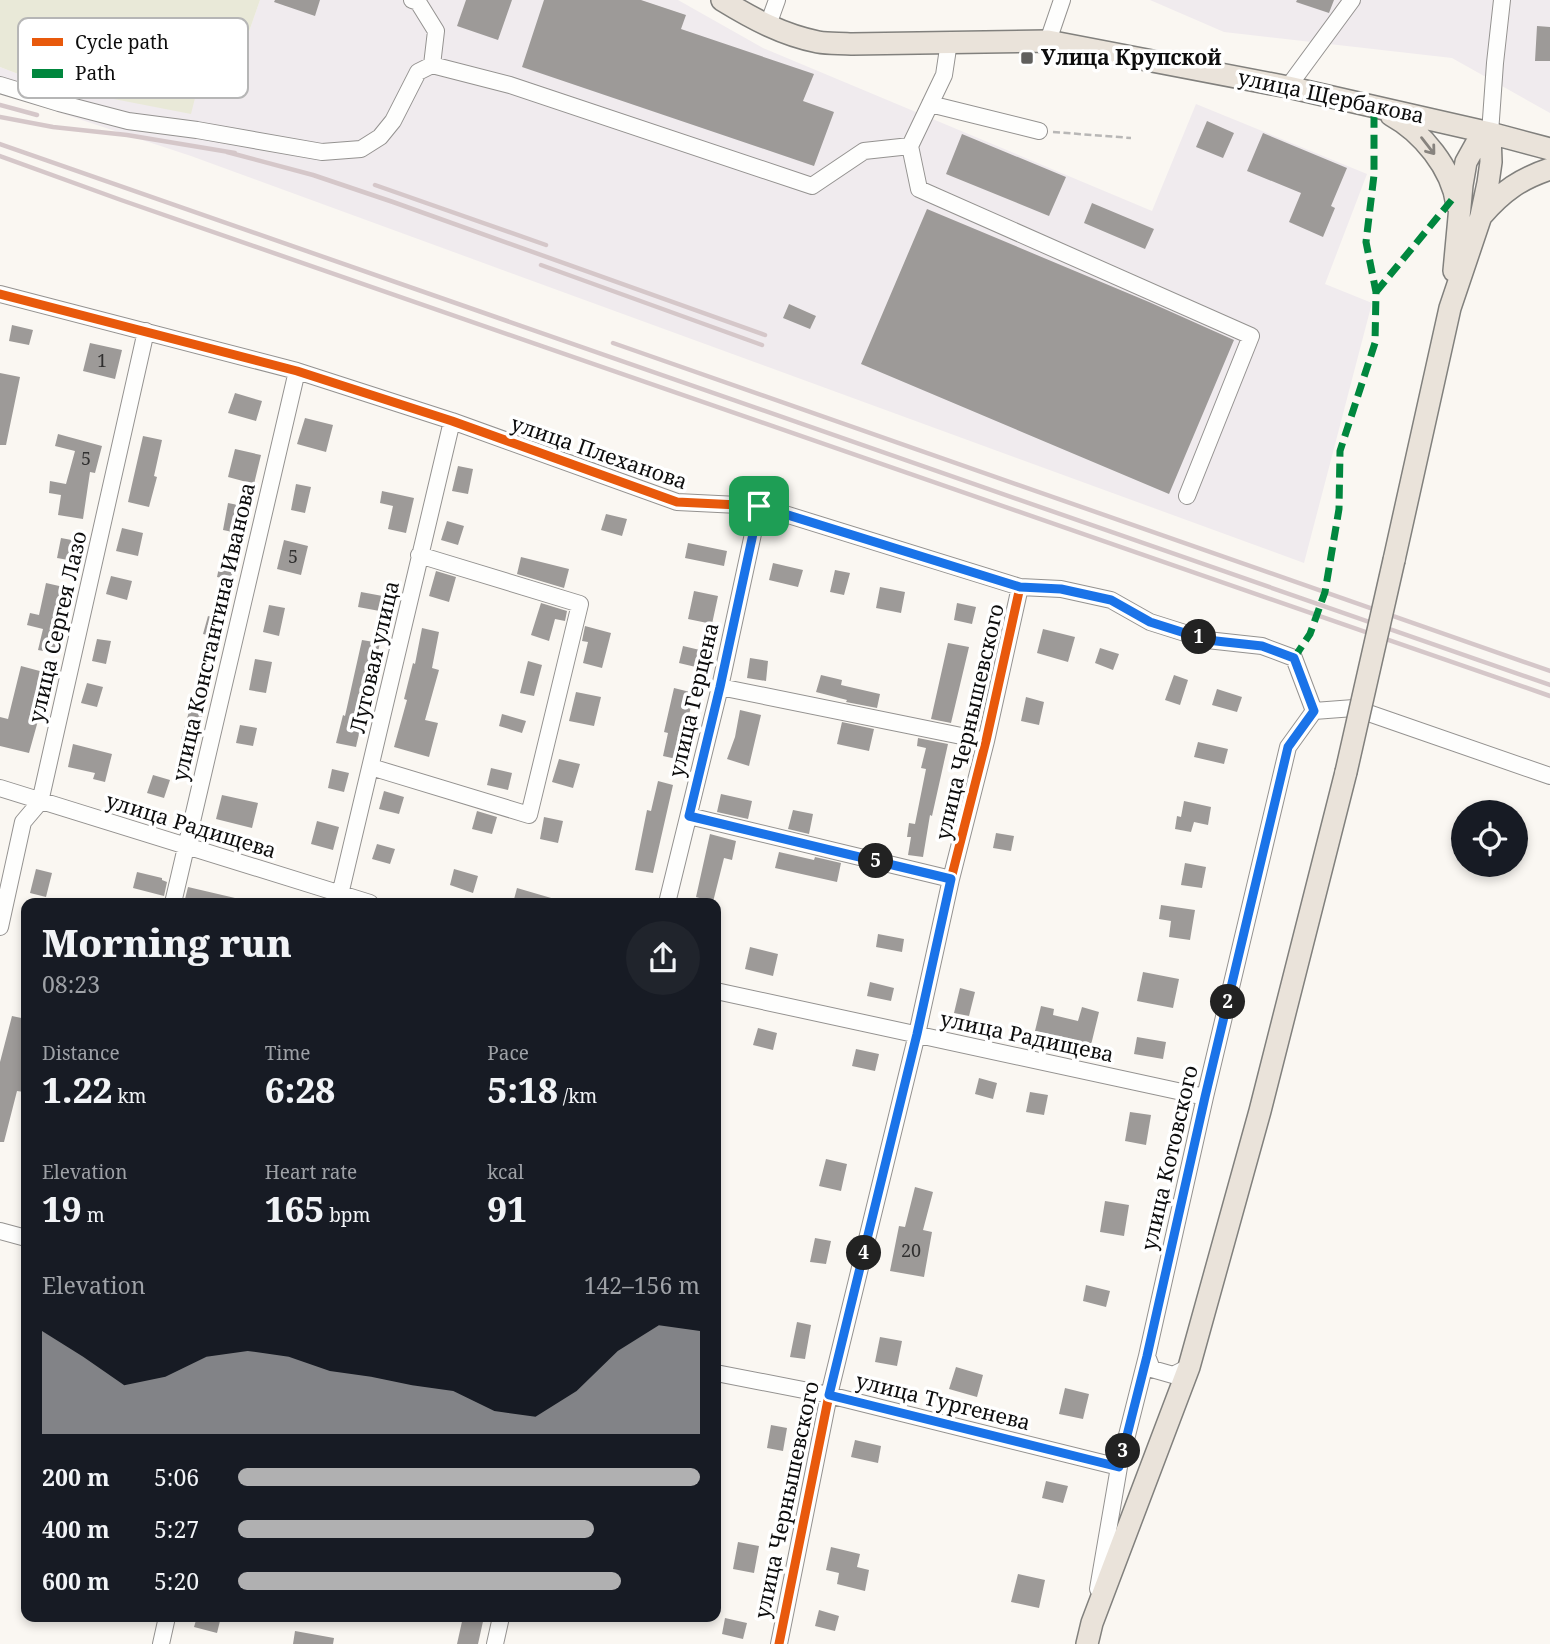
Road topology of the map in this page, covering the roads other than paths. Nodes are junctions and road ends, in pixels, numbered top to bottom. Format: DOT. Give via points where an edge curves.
graph roads {
  1 [pos="722,0"];
  2 [pos="777,0"];
  3 [pos="1062,0"];
  4 [pos="1352,0"];
  5 [pos="1502,0"];
  6 [pos="416,1"];
  7 [pos="768,26"];
  8 [pos="1048,41"];
  9 [pos="949,42"];
  10 [pos="432,65"];
  11 [pos="0,85"];
  12 [pos="1288,87"];
  13 [pos="18,90"];
  14 [pos="43,98"];
  15 [pos="930,104"];
  16 [pos="1374,106"];
  17 [pos="1039,131"];
  18 [pos="1490,133"];
  19 [pos="910,146"];
  20 [pos="1550,149"];
  21 [pos="1550,169"];
  22 [pos="1481,216"];
  23 [pos="1458,219"];
  24 [pos="0,294"];
  25 [pos="1450,308"];
  26 [pos="146,331"];
  27 [pos="297,371"];
  28 [pos="452,421"];
  29 [pos="1187,496"];
  30 [pos="759,506"];
  31 [pos="419,555"];
  32 [pos="1020,587"];
  33 [pos="720,687"];
  34 [pos="1314,711"];
  35 [pos="986,741"];
  36 [pos="372,767"];
  37 [pos="1550,776"];
  38 [pos="0,788"];
  39 [pos="40,802"];
  40 [pos="689,816"];
  41 [pos="185,845"];
  42 [pos="951,879"];
  43 [pos="174,898"];
  44 [pos="336,898"];
  45 [pos="339,898"];
  46 [pos="668,898"];
  47 [pos="0,927"];
  48 [pos="721,992"];
  49 [pos="917,1034"];
  50 [pos="1205,1097"];
  51 [pos="0,1231"];
  52 [pos="21,1237"];
  53 [pos="1147,1356"];
  54 [pos="1189,1367"];
  55 [pos="721,1374"];
  56 [pos="829,1395"];
  57 [pos="1119,1467"];
  58 [pos="166,1622"];
  59 [pos="500,1622"];
  60 [pos="1092,1623"];
  61 [pos="161,1644"];
  62 [pos="495,1644"];
  63 [pos="779,1644"];
  64 [pos="1087,1644"];
  1 -- 7 [label="main road, улица Щербакова"];
  2 -- 7 [label="street"];
  3 -- 8 [label="street"];
  4 -- 12 [label="street"];
  5 -- 18 [label="street"];
  6 -- 10 [label="street" via="436,31"];
  7 -- 9 [label="main road, улица Щербакова" via="821,42"];
  8 -- 9 [label="main road, улица Щербакова"];
  8 -- 12 [label="main road, улица Щербакова"];
  9 -- 15 [label="street" via="944,75"];
  10 -- 14 [label="street" via="418,72 380,137 361,149 343,151 322,152 128,121"];
  10 -- 19 [label="street" via="510,85 812,186 864,151"];
  11 -- 13 [label="street"];
  12 -- 16 [label="main road, улица Щербакова"];
  15 -- 17 [label="street"];
  15 -- 19 [label="street"];
  16 -- 18 [label="main road, улица Щербакова"];
  16 -- 23 [label="main road, one-way" via="1401,120 1432,149 1455,196"];
  18 -- 20 [label="main road, улица Щербакова"];
  18 -- 22 [label="main road" via="1491,162"];
  18 -- 23 [label="main road" via="1476,144 1466,162"];
  19 -- 29 [label="street" via="919,190 1251,336"];
  21 -- 22 [label="main road" via="1516,183"];
  22 -- 25 [label="main road"];
  23 -- 25 [label="main road"];
  24 -- 26 [label="street, улица Плеханова"];
  25 -- 54 [label="main road, bridge" via="1346,772 1261,1111"];
  26 -- 27 [label="street, улица Плеханова"];
  26 -- 39 [label="street, улица Сергея Лазо"];
  27 -- 28 [label="street, улица Плеханова"];
  27 -- 41 [label="street, улица Константина Иванова"];
  28 -- 30 [label="street, улица Плеханова" via="677,502"];
  28 -- 31 [label="street, Луговая улица"];
  30 -- 32 [label="street, улица Плеханова"];
  30 -- 33 [label="street, улица Герцена"];
  31 -- 36 [label="street, Луговая улица"];
  31 -- 36 [label="street" via="580,604 529,814"];
  32 -- 34 [label="street, улица Плеханова" via="1061,589 1111,600 1150,622 1207,640 1262,646 1294,658"];
  32 -- 35 [label="street, улица Чернышевского"];
  33 -- 35 [label="street"];
  33 -- 40 [label="street, улица Герцена"];
  34 -- 37 [label="street" via="1354,708"];
  34 -- 50 [label="street, улица Котовского" via="1288,747"];
  35 -- 42 [label="street, улица Чернышевского"];
  36 -- 45 [label="street, Луговая улица"];
  38 -- 39 [label="street, улица Радищева"];
  39 -- 41 [label="street, улица Радищева"];
  39 -- 47 [label="street, улица Сергея Лазо" via="23,822"];
  40 -- 42 [label="street"];
  40 -- 46 [label="street, улица Герцена"];
  41 -- 43 [label="street, улица Константина Иванова"];
  41 -- 44 [label="street, улица Радищева"];
  42 -- 49 [label="street, улица Чернышевского"];
  48 -- 49 [label="street, улица Радищева"];
  49 -- 50 [label="street, улица Радищева"];
  49 -- 56 [label="street, улица Чернышевского"];
  50 -- 53 [label="street, улица Котовского"];
  51 -- 52 [label="street"];
  53 -- 54 [label="street" via="1152,1370 1173,1375"];
  53 -- 57 [label="street, улица Котовского"];
  54 -- 60 [label="main road"];
  55 -- 56 [label="street, улица Тургенева"];
  56 -- 57 [label="street, улица Тургенева"];
  56 -- 63 [label="street, улица Чернышевского"];
  57 -- 60 [label="street, улица Котовского"];
  58 -- 61 [label="street"];
  59 -- 62 [label="street"];
  60 -- 64 [label="main road"];
}
